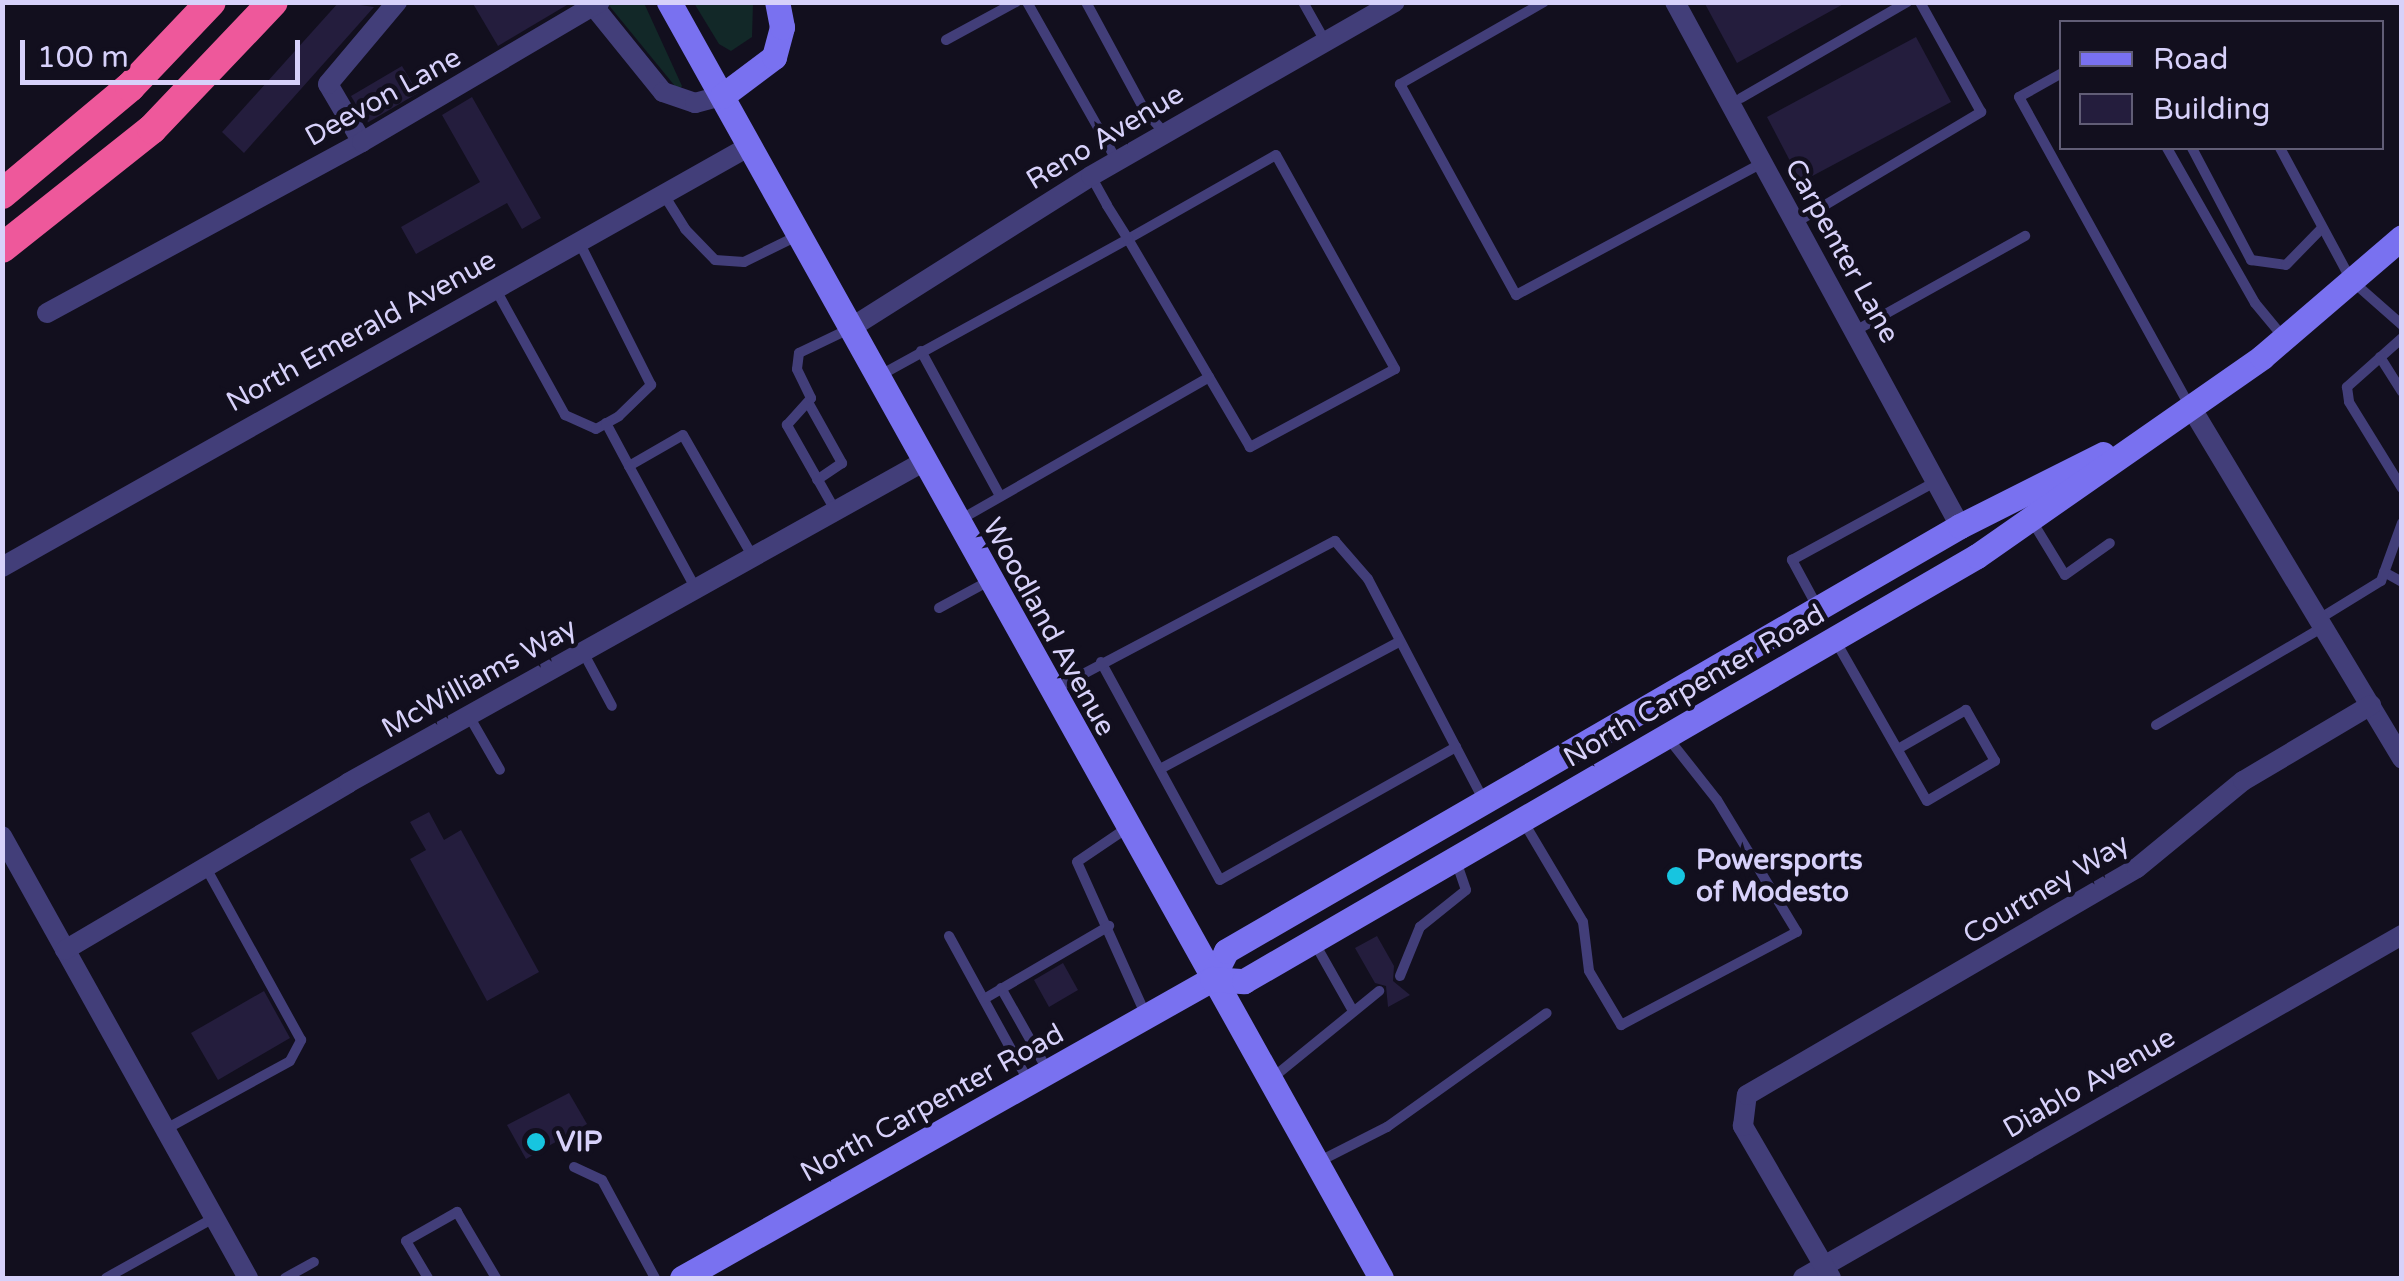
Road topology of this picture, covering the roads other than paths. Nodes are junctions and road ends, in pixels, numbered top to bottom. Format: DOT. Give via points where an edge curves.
graph roads {
  1 [pos="211,2"];
  2 [pos="273,2"];
  3 [pos="396,2"];
  4 [pos="669,2"];
  5 [pos="777,2"];
  6 [pos="1016,2"];
  7 [pos="1026,2"];
  8 [pos="1086,2"];
  9 [pos="1303,2"];
  10 [pos="1395,2"];
  11 [pos="1544,2"];
  12 [pos="1675,2"];
  13 [pos="1907,2"];
  14 [pos="1920,2"];
  15 [pos="597,6"];
  16 [pos="946,40"];
  17 [pos="1325,42"];
  18 [pos="2059,75"];
  19 [pos="722,96"];
  20 [pos="1741,98"];
  21 [pos="1165,133"];
  22 [pos="362,142"];
  23 [pos="748,147"];
  24 [pos="2168,150"];
  25 [pos="2193,150"];
  26 [pos="2281,150"];
  27 [pos="1117,161"];
  28 [pos="1762,163"];
  29 [pos="1091,176"];
  30 [pos="2,194"];
  31 [pos="664,194"];
  32 [pos="1795,223"];
  33 [pos="2321,229"];
  34 [pos="798,235"];
  35 [pos="2025,236"];
  36 [pos="2402,236"];
  37 [pos="1128,239"];
  38 [pos="579,242"];
  39 [pos="2,248"];
  40 [pos="2351,280"];
  41 [pos="496,289"];
  42 [pos="48,313"];
  43 [pos="2402,326"];
  44 [pos="849,328"];
  45 [pos="1854,332"];
  46 [pos="2284,338"];
  47 [pos="2402,338"];
  48 [pos="922,352"];
  49 [pos="2380,357"];
  50 [pos="876,378"];
  51 [pos="1210,378"];
  52 [pos="2402,392"];
  53 [pos="809,404"];
  54 [pos="2192,408"];
  55 [pos="606,423"];
  56 [pos="922,462"];
  57 [pos="630,466"];
  58 [pos="817,480"];
  59 [pos="1935,482"];
  60 [pos="2402,488"];
  61 [pos="1000,496"];
  62 [pos="836,511"];
  63 [pos="2031,519"];
  64 [pos="956,522"];
  65 [pos="2402,523"];
  66 [pos="1960,526"];
  67 [pos="2110,543"];
  68 [pos="752,557"];
  69 [pos="2,567"];
  70 [pos="2384,572"];
  71 [pos="989,580"];
  72 [pos="2402,582"];
  73 [pos="696,589"];
  74 [pos="939,608"];
  75 [pos="1818,608"];
  76 [pos="2321,623"];
  77 [pos="1834,639"];
  78 [pos="1399,642"];
  79 [pos="583,652"];
  80 [pos="1101,662"];
  81 [pos="1793,663"];
  82 [pos="1050,692"];
  83 [pos="1673,692"];
  84 [pos="2371,705"];
  85 [pos="612,706"];
  86 [pos="468,715"];
  87 [pos="2156,725"];
  88 [pos="1666,736"];
  89 [pos="1456,747"];
  90 [pos="1898,750"];
  91 [pos="2402,758"];
  92 [pos="1160,769"];
  93 [pos="500,770"];
  94 [pos="1484,802"];
  95 [pos="1533,814"];
  96 [pos="1127,828"];
  97 [pos="2,836"];
  98 [pos="1455,859"];
  99 [pos="206,870"];
  100 [pos="1109,926"];
  101 [pos="2402,935"];
  102 [pos="949,936"];
  103 [pos="1313,941"];
  104 [pos="66,950"];
  105 [pos="1400,976"];
  106 [pos="1212,980"];
  107 [pos="1002,988"];
  108 [pos="1379,991"];
  109 [pos="984,998"];
  110 [pos="1353,1011"];
  111 [pos="1547,1013"];
  112 [pos="1146,1016"];
  113 [pos="1039,1077"];
  114 [pos="1269,1080"];
  115 [pos="165,1130"];
  116 [pos="1316,1164"];
  117 [pos="574,1167"];
  118 [pos="214,1218"];
  119 [pos="314,1262"];
  120 [pos="1828,1272"];
  121 [pos="106,1278"];
  122 [pos="248,1278"];
  123 [pos="285,1278"];
  124 [pos="428,1278"];
  125 [pos="496,1278"];
  126 [pos="655,1278"];
  127 [pos="682,1278"];
  128 [pos="1381,1278"];
  129 [pos="1803,1278"];
  1 -- 30 [label="highway" via="116,100"];
  2 -- 39 [label="highway" via="100,176"];
  3 -- 22 [label="street" via="328,84"];
  4 -- 19 [label="main road, Woodland Avenue"];
  5 -- 19 [label="main road" via="782,27 774,57"];
  6 -- 16 [label="lane"];
  7 -- 27 [label="lane"];
  8 -- 21 [label="lane"];
  9 -- 17 [label="lane"];
  10 -- 17 [label="street, Reno Avenue"];
  11 -- 28 [label="lane" via="1400,84 1516,295"];
  12 -- 28 [label="street, Carpenter Lane"];
  13 -- 20 [label="lane"];
  14 -- 32 [label="lane" via="1981,112"];
  15 -- 19 [label="street, Deevon Lane" via="663,92 696,103"];
  15 -- 22 [label="street, Deevon Lane"];
  17 -- 21 [label="street, Reno Avenue"];
  18 -- 54 [label="lane" via="2018,97"];
  19 -- 23 [label="main road, Woodland Avenue"];
  21 -- 27 [label="street, Reno Avenue"];
  22 -- 42 [label="street, Deevon Lane"];
  23 -- 31 [label="street, North Emerald Avenue"];
  23 -- 34 [label="main road, Woodland Avenue"];
  24 -- 46 [label="lane" via="2255,304"];
  25 -- 33 [label="lane" via="2251,260 2286,265"];
  26 -- 33 [label="lane"];
  27 -- 29 [label="street, Reno Avenue"];
  28 -- 32 [label="street, Carpenter Lane"];
  29 -- 37 [label="lane"];
  29 -- 44 [label="street, Reno Avenue"];
  31 -- 34 [label="lane" via="684,229 716,260 744,262"];
  31 -- 38 [label="street, North Emerald Avenue"];
  32 -- 45 [label="street, Carpenter Lane"];
  33 -- 40 [label="lane"];
  34 -- 44 [label="main road, Woodland Avenue"];
  35 -- 45 [label="lane"];
  36 -- 40 [label="main road, North Carpenter Road"];
  37 -- 48 [label="lane"];
  37 -- 51 [label="lane"];
  37 -- 51 [label="lane" via="1276,155 1394,368 1250,447"];
  38 -- 41 [label="street, North Emerald Avenue"];
  38 -- 55 [label="lane" via="651,386"];
  40 -- 43 [label="lane"];
  40 -- 46 [label="main road, North Carpenter Road"];
  41 -- 55 [label="lane" via="565,415 584,428"];
  41 -- 69 [label="street, North Emerald Avenue"];
  44 -- 50 [label="main road, Woodland Avenue"];
  44 -- 53 [label="lane" via="798,353"];
  45 -- 59 [label="street, Carpenter Lane"];
  46 -- 54 [label="main road, North Carpenter Road"];
  47 -- 49 [label="lane"];
  48 -- 50 [label="lane"];
  48 -- 61 [label="lane"];
  49 -- 52 [label="lane"];
  49 -- 60 [label="lane" via="2347,387 2349,402"];
  50 -- 56 [label="main road, Woodland Avenue"];
  51 -- 61 [label="lane"];
  53 -- 58 [label="lane" via="787,425"];
  53 -- 58 [label="lane" via="842,463"];
  54 -- 63 [label="main road, North Carpenter Road"];
  54 -- 66 [label="main road, North Carpenter Road"];
  54 -- 76 [label="street"];
  55 -- 57 [label="lane"];
  56 -- 62 [label="street, McWilliams Way"];
  56 -- 64 [label="main road, Woodland Avenue"];
  57 -- 68 [label="lane" via="683,435"];
  57 -- 73 [label="lane"];
  58 -- 62 [label="lane"];
  59 -- 66 [label="street, Carpenter Lane"];
  59 -- 75 [label="lane" via="1792,560"];
  61 -- 64 [label="lane"];
  62 -- 68 [label="street, McWilliams Way"];
  63 -- 67 [label="lane" via="2065,575"];
  63 -- 77 [label="main road, North Carpenter Road"];
  64 -- 71 [label="main road, Woodland Avenue"];
  65 -- 70 [label="lane"];
  66 -- 75 [label="main road, North Carpenter Road"];
  66 -- 81 [label="main road" via="1962,542 1954,553 1826,625"];
  68 -- 73 [label="street, McWilliams Way"];
  70 -- 72 [label="lane"];
  70 -- 76 [label="lane" via="2381,581"];
  71 -- 74 [label="lane"];
  71 -- 82 [label="main road, Woodland Avenue"];
  73 -- 79 [label="street, McWilliams Way"];
  75 -- 83 [label="main road, North Carpenter Road"];
  76 -- 84 [label="street"];
  76 -- 87 [label="lane"];
  77 -- 81 [label="main road, North Carpenter Road"];
  77 -- 90 [label="lane"];
  78 -- 80 [label="lane" via="1368,578 1334,541"];
  78 -- 89 [label="lane"];
  78 -- 92 [label="lane"];
  79 -- 85 [label="lane"];
  79 -- 86 [label="street, McWilliams Way"];
  80 -- 82 [label="lane"];
  80 -- 92 [label="lane"];
  81 -- 88 [label="main road, North Carpenter Road"];
  82 -- 96 [label="main road, Woodland Avenue"];
  83 -- 94 [label="main road, North Carpenter Road"];
  83 -- 95 [label="main road" via="1676,702 1668,714 1577,766"];
  84 -- 91 [label="street"];
  84 -- 120 [label="street, Courtney Way" via="2242,782 2138,868 1753,1091 1741,1106 1743,1126"];
  86 -- 93 [label="lane"];
  86 -- 99 [label="street, McWilliams Way"];
  88 -- 95 [label="main road, North Carpenter Road"];
  88 -- 95 [label="lane" via="1717,800 1797,932 1621,1026 1588,971 1584,922"];
  89 -- 92 [label="lane" via="1220,880"];
  89 -- 94 [label="lane"];
  90 -- 90 [label="lane" via="1927,801 1995,762 1966,710"];
  94 -- 106 [label="main road, North Carpenter Road" via="1226,951"];
  95 -- 98 [label="main road, North Carpenter Road"];
  96 -- 100 [label="lane" via="1077,862"];
  96 -- 106 [label="main road, Woodland Avenue"];
  97 -- 104 [label="street"];
  98 -- 103 [label="main road, North Carpenter Road"];
  98 -- 105 [label="lane" via="1466,890 1420,927"];
  99 -- 104 [label="street, McWilliams Way"];
  99 -- 115 [label="lane" via="301,1040 290,1061"];
  100 -- 107 [label="lane"];
  100 -- 112 [label="lane"];
  101 -- 120 [label="street, Diablo Avenue"];
  102 -- 109 [label="lane"];
  103 -- 106 [label="main road, North Carpenter Road" via="1244,981"];
  103 -- 110 [label="lane"];
  104 -- 115 [label="street"];
  106 -- 112 [label="main road, North Carpenter Road"];
  106 -- 114 [label="main road, Woodland Avenue"];
  107 -- 109 [label="lane"];
  107 -- 113 [label="lane"];
  108 -- 110 [label="lane"];
  109 -- 113 [label="lane"];
  110 -- 114 [label="lane"];
  111 -- 116 [label="lane" via="1387,1127"];
  112 -- 113 [label="main road, North Carpenter Road"];
  113 -- 127 [label="main road, North Carpenter Road"];
  114 -- 116 [label="main road, Woodland Avenue"];
  115 -- 118 [label="street"];
  116 -- 128 [label="main road, Woodland Avenue"];
  117 -- 126 [label="lane" via="602,1180"];
  118 -- 121 [label="lane"];
  118 -- 122 [label="street"];
  119 -- 123 [label="lane"];
  120 -- 129 [label="street, Diablo Avenue"];
  124 -- 125 [label="lane" via="406,1240 457,1212"];
}
